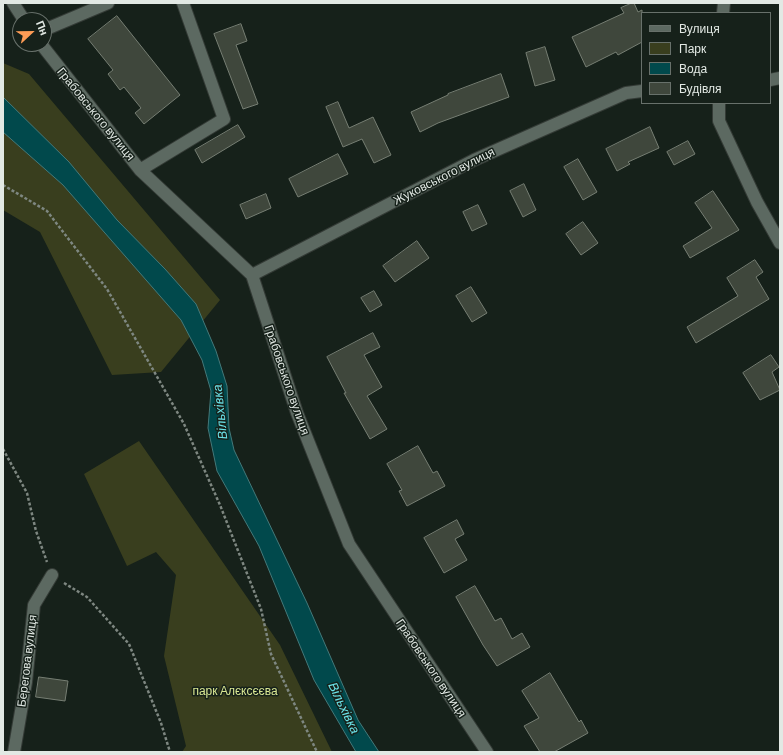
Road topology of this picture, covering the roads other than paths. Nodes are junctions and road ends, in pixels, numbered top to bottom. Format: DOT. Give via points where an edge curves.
graph roads {
  1 [pos="13,3"];
  2 [pos="108,3"];
  3 [pos="183,3"];
  4 [pos="19,12"];
  5 [pos="52,27"];
  6 [pos="47,52"];
  7 [pos="641,91"];
  8 [pos="719,104"];
  9 [pos="140,170"];
  10 [pos="780,243"];
  11 [pos="252,275"];
  12 [pos="52,575"];
  13 [pos="14,752"];
  14 [pos="488,752"];
  1 -- 4 [label="street"];
  2 -- 5 [label="street"];
  3 -- 9 [label="street" via="224,119"];
  6 -- 9 [label="street, Грабовського вулиця"];
  7 -- 11 [label="street, Жуковського вулиця" via="626,92 474,160"];
  8 -- 10 [label="street" via="719,121 757,202"];
  9 -- 11 [label="street, Грабовського вулиця"];
  11 -- 14 [label="street, Грабовського вулиця" via="297,413 349,544"];
  12 -- 13 [label="street, Берегова вулиця" via="34,605 26,682"];
}
